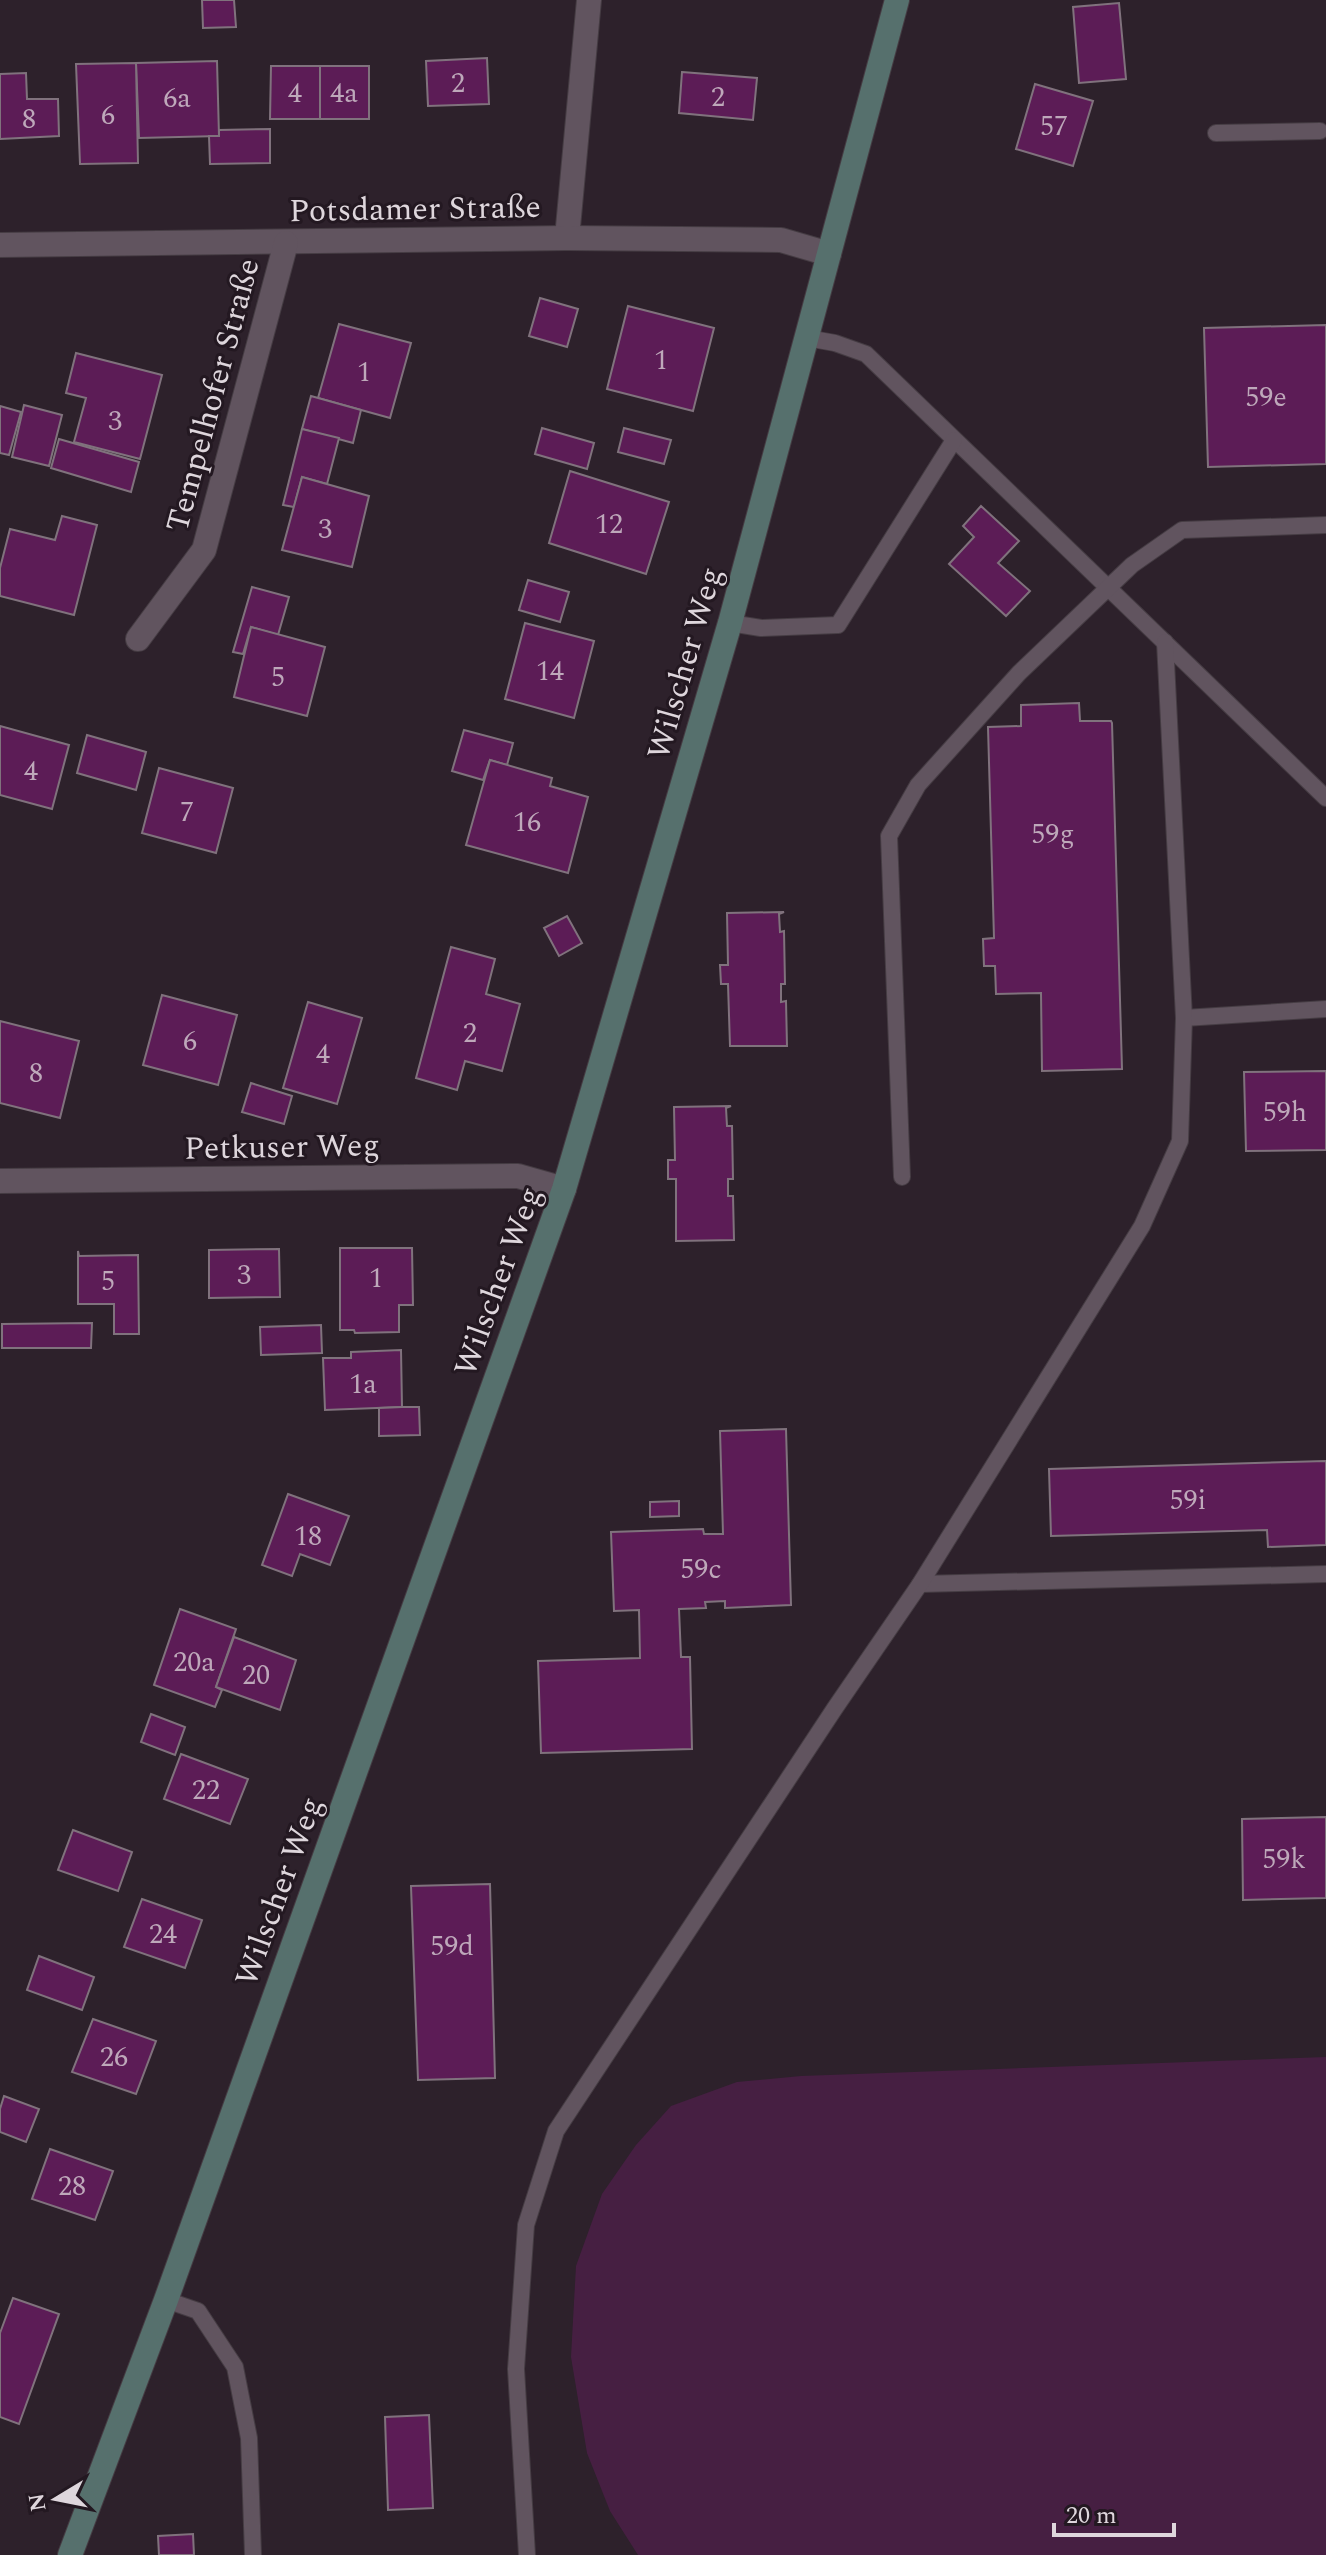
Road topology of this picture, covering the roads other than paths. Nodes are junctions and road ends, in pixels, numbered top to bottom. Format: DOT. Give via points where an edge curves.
graph roads {
  1 [pos="589,0"];
  2 [pos="897,0"];
  3 [pos="1320,131"];
  4 [pos="1216,133"];
  5 [pos="567,238"];
  6 [pos="286,243"];
  7 [pos="0,245"];
  8 [pos="829,254"];
  9 [pos="807,338"];
  10 [pos="954,440"];
  11 [pos="1326,525"];
  12 [pos="1110,588"];
  13 [pos="730,623"];
  14 [pos="138,639"];
  15 [pos="1165,642"];
  16 [pos="1326,798"];
  17 [pos="1326,1009"];
  18 [pos="1184,1018"];
  19 [pos="902,1177"];
  20 [pos="0,1181"];
  21 [pos="564,1189"];
  22 [pos="1326,1574"];
  23 [pos="920,1584"];
  24 [pos="166,2300"];
  25 [pos="70,2555"];
  26 [pos="253,2555"];
  27 [pos="527,2555"];
  1 -- 5 [label="street"];
  2 -- 8 [label="street, Wilscher Weg"];
  3 -- 4 [label="lane"];
  5 -- 6 [label="street, Potsdamer Straße"];
  5 -- 8 [label="street, Potsdamer Straße" via="781,240"];
  6 -- 7 [label="street, Potsdamer Straße"];
  6 -- 14 [label="street, Tempelhofer Straße" via="204,550"];
  8 -- 9 [label="street, Wilscher Weg"];
  9 -- 10 [label="lane" via="866,354"];
  9 -- 13 [label="street, Wilscher Weg"];
  10 -- 12 [label="lane"];
  10 -- 13 [label="lane" via="838,625 761,628"];
  11 -- 12 [label="lane" via="1182,530 1132,565"];
  12 -- 15 [label="lane"];
  12 -- 19 [label="lane" via="1019,673 918,785 889,836"];
  13 -- 21 [label="street, Wilscher Weg"];
  15 -- 16 [label="lane"];
  15 -- 18 [label="lane"];
  17 -- 18 [label="lane"];
  18 -- 23 [label="lane" via="1180,1141 1142,1226"];
  20 -- 21 [label="street, Petkuser Weg" via="518,1176"];
  21 -- 24 [label="street, Wilscher Weg"];
  22 -- 23 [label="lane"];
  23 -- 27 [label="lane" via="556,2131 526,2225 516,2369"];
  24 -- 25 [label="street, Wilscher Weg"];
  24 -- 26 [label="lane" via="198,2311 235,2367 249,2438"];
}
